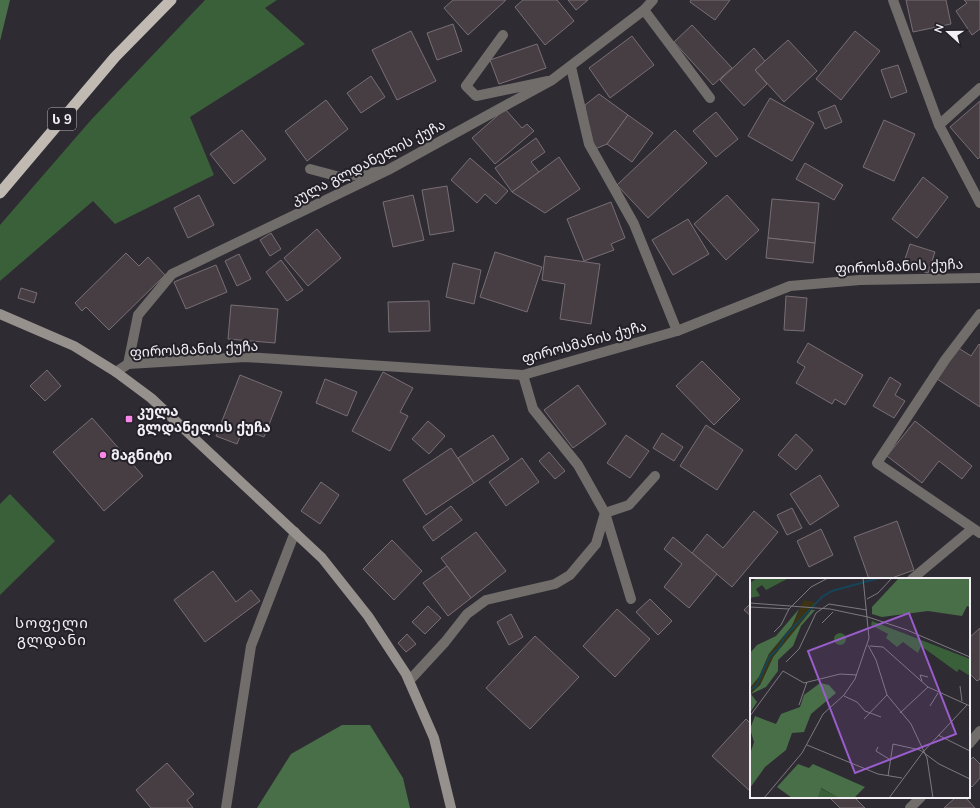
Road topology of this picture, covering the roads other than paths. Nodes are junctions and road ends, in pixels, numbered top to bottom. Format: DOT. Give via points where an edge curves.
graph roads {
  1 [pos="171,0"];
  2 [pos="653,0"];
  3 [pos="893,0"];
  4 [pos="644,10"];
  5 [pos="503,36"];
  6 [pos="571,67"];
  7 [pos="552,80"];
  8 [pos="980,88"];
  9 [pos="710,98"];
  10 [pos="939,125"];
  11 [pos="310,169"];
  12 [pos="388,170"];
  13 [pos="0,193"];
  14 [pos="980,202"];
  15 [pos="980,278"];
  16 [pos="0,314"];
  17 [pos="980,314"];
  18 [pos="677,331"];
  19 [pos="128,364"];
  20 [pos="116,372"];
  21 [pos="523,374"];
  22 [pos="655,476"];
  23 [pos="605,513"];
  24 [pos="976,531"];
  25 [pos="295,532"];
  26 [pos="913,578"];
  27 [pos="630,599"];
  28 [pos="409,681"];
  29 [pos="980,731"];
  30 [pos="970,743"];
  31 [pos="920,798"];
  32 [pos="226,808"];
  33 [pos="451,808"];
  34 [pos="910,808"];
  1 -- 13 [label="highway, ს 9" via="115,57"];
  2 -- 4 [label="street, კულა გლდანელის ქუჩა"];
  3 -- 10 [label="street"];
  4 -- 6 [label="street, კულა გლდანელის ქუჩა"];
  4 -- 9 [label="street"];
  5 -- 7 [label="street" via="466,86 476,96"];
  6 -- 7 [label="street, კულა გლდანელის ქუჩა"];
  6 -- 18 [label="street" via="589,144 634,224"];
  7 -- 12 [label="street, კულა გლდანელის ქუჩა"];
  8 -- 10 [label="street"];
  10 -- 14 [label="street"];
  11 -- 12 [label="street" via="340,177"];
  12 -- 19 [label="street, კულა გლდანელის ქუჩა" via="172,274 138,315"];
  15 -- 18 [label="street, ფიროსმანის ქუჩა" via="860,280 790,286"];
  16 -- 20 [label="main road" via="74,346"];
  17 -- 24 [label="street" via="945,360 877,464"];
  18 -- 21 [label="street, ფიროსმანის ქუჩა"];
  19 -- 20 [label="street, ფიროსმანის ქუჩა"];
  19 -- 21 [label="street, ფიროსმანის ქუჩა" via="245,357"];
  20 -- 25 [label="main road" via="151,398"];
  21 -- 23 [label="street" via="533,409 578,465"];
  22 -- 23 [label="street" via="630,505"];
  23 -- 27 [label="street"];
  23 -- 28 [label="street" via="596,544 570,575 555,584 486,600 467,614"];
  24 -- 26 [label="street"];
  25 -- 28 [label="main road" via="322,558 368,616"];
  25 -- 32 [label="street" via="251,646"];
  28 -- 33 [label="main road" via="434,738"];
  29 -- 30 [label="street"];
  31 -- 34 [label="street"];
}
